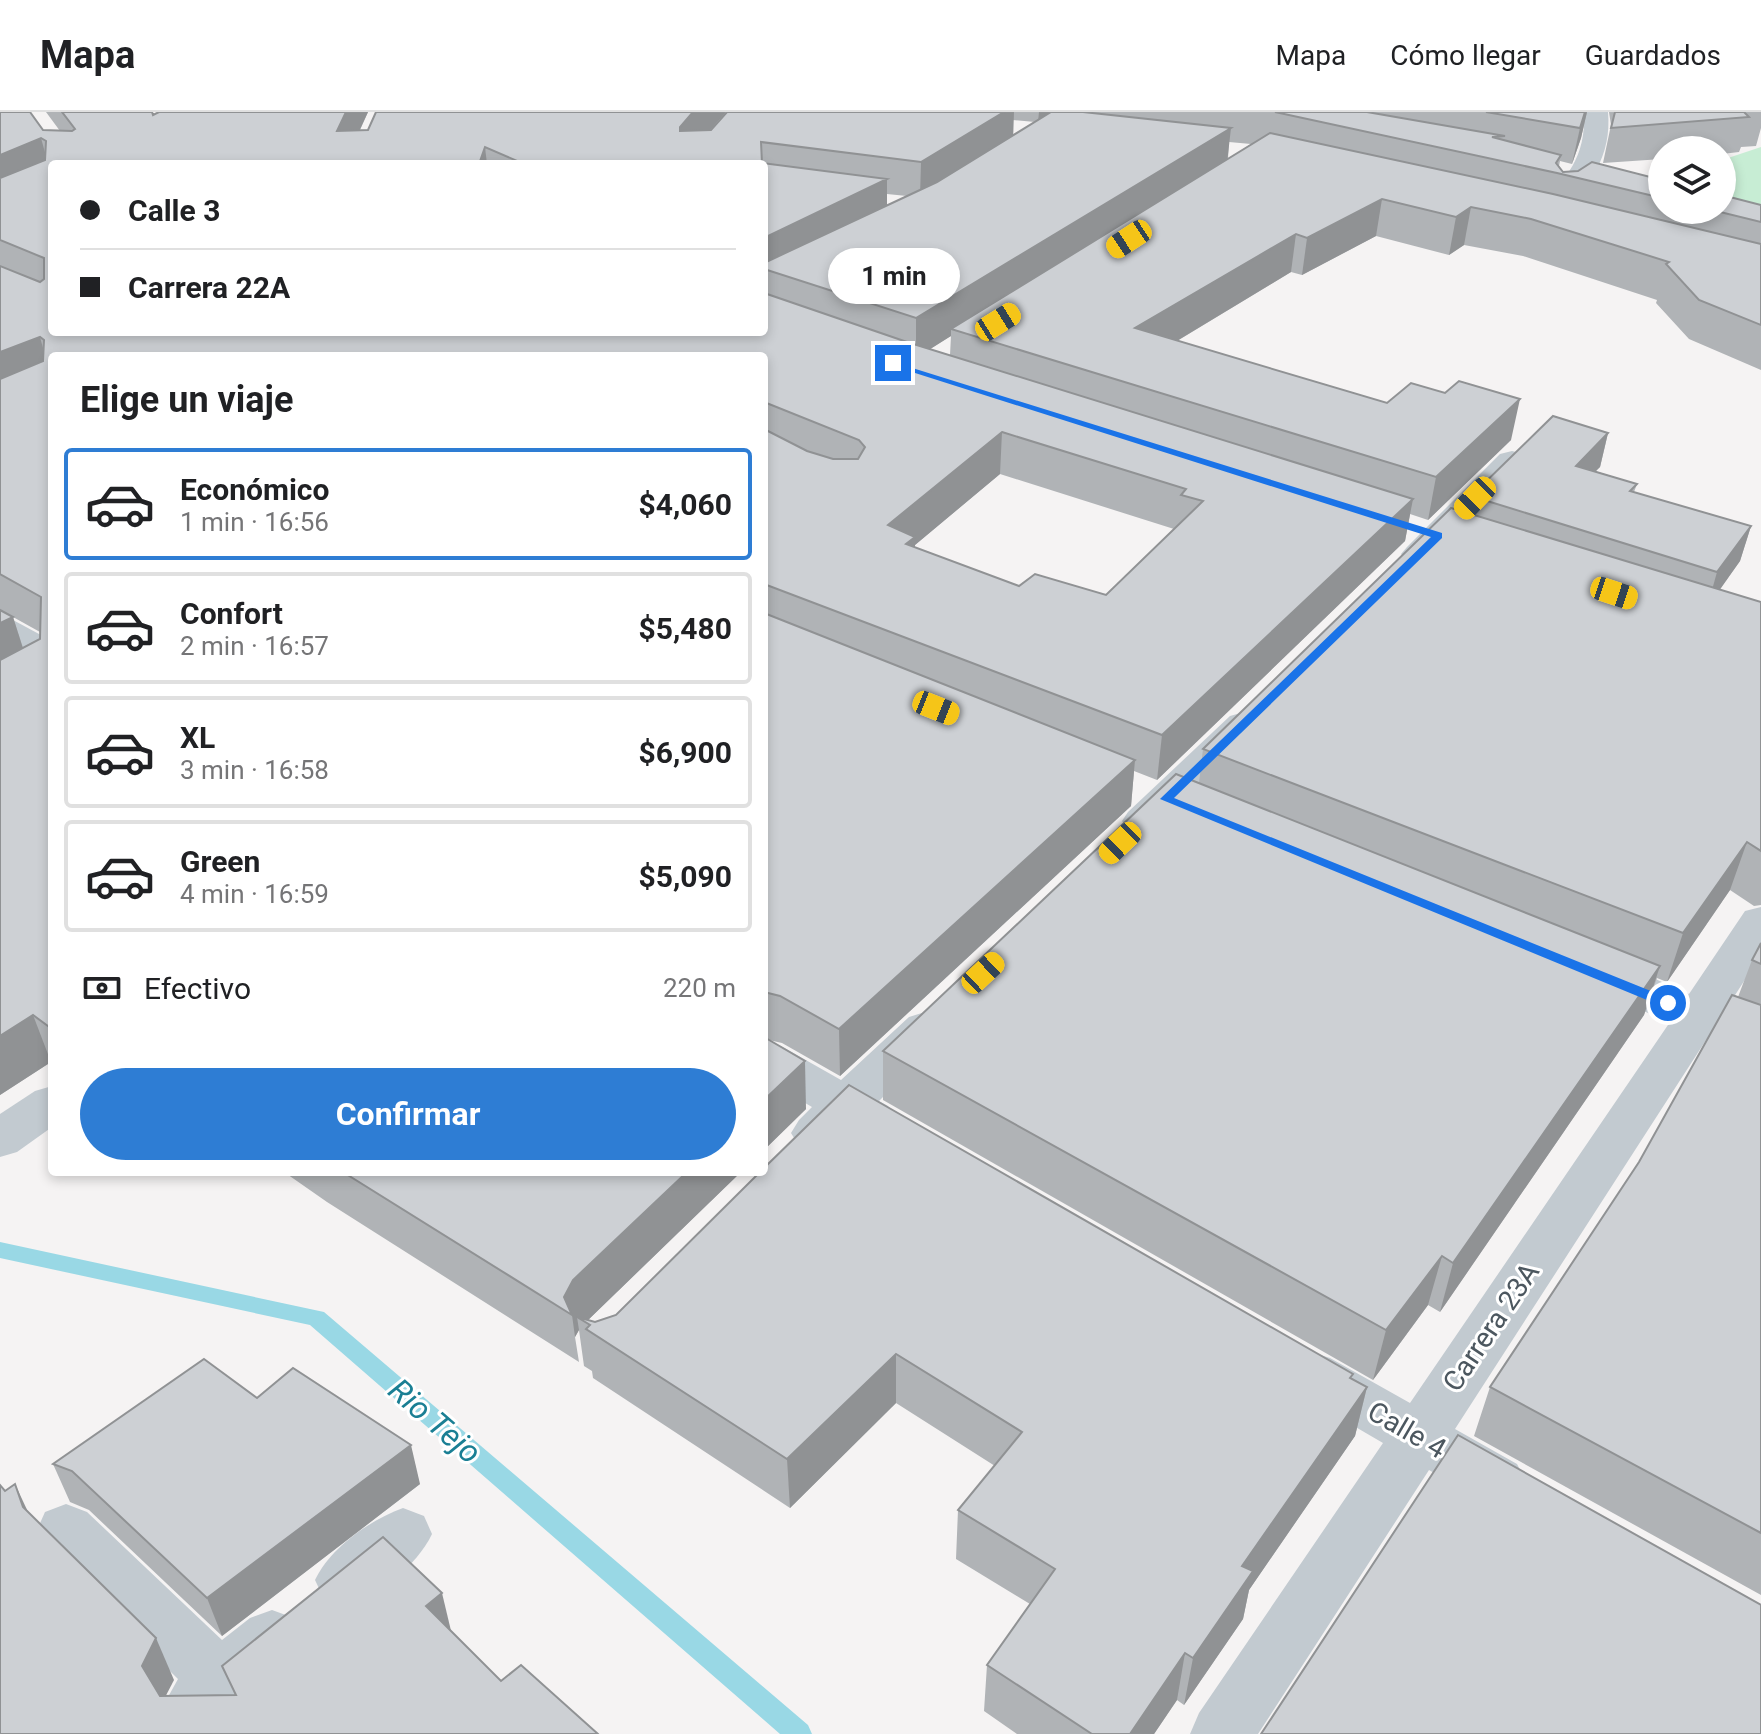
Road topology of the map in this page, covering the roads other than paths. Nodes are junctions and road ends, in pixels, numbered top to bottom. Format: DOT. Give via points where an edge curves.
graph roads {
  1 [pos="1590,113"];
  2 [pos="1553,170"];
  3 [pos="1582,176"];
  4 [pos="1578,227"];
  5 [pos="1531,442"];
  6 [pos="1393,580"];
  7 [pos="0,628"];
  8 [pos="43,668"];
  9 [pos="1268,700"];
  10 [pos="1123,782"];
  11 [pos="1166,799"];
  12 [pos="1210,817"];
  13 [pos="1120,843"];
  14 [pos="1761,921"];
  15 [pos="1565,961"];
  16 [pos="948,1006"];
  17 [pos="1698,1015"];
  18 [pos="1761,1041"];
  19 [pos="768,1060"];
  20 [pos="845,1104"];
  21 [pos="48,1106"];
  22 [pos="0,1139"];
  23 [pos="913,1144"];
  24 [pos="790,1159"];
  25 [pos="1267,1349"];
  26 [pos="1417,1436"];
  27 [pos="1541,1506"];
  28 [pos="66,1530"];
  29 [pos="403,1534"];
  30 [pos="201,1713"];
  31 [pos="1222,1734"];
  1 -- 3 [label="street" via="1600,136"];
  2 -- 3 [label="street"];
  3 -- 4 [label="street" via="1540,218"];
  5 -- 6 [label="street"];
  7 -- 8 [label="street"];
  9 -- 11 [label="street"];
  10 -- 11 [label="street"];
  11 -- 12 [label="street"];
  11 -- 13 [label="street"];
  14 -- 17 [label="street, Carrera 23A"];
  15 -- 17 [label="street"];
  16 -- 20 [label="street"];
  17 -- 18 [label="street"];
  17 -- 26 [label="street, Carrera 23A"];
  19 -- 20 [label="street"];
  20 -- 23 [label="street"];
  20 -- 24 [label="street"];
  21 -- 22 [label="street"];
  25 -- 26 [label="street, Calle 4"];
  26 -- 27 [label="street, Calle 4"];
  26 -- 31 [label="street, Carrera 23A"];
  28 -- 30 [label="street"];
  29 -- 30 [label="street"];
}
